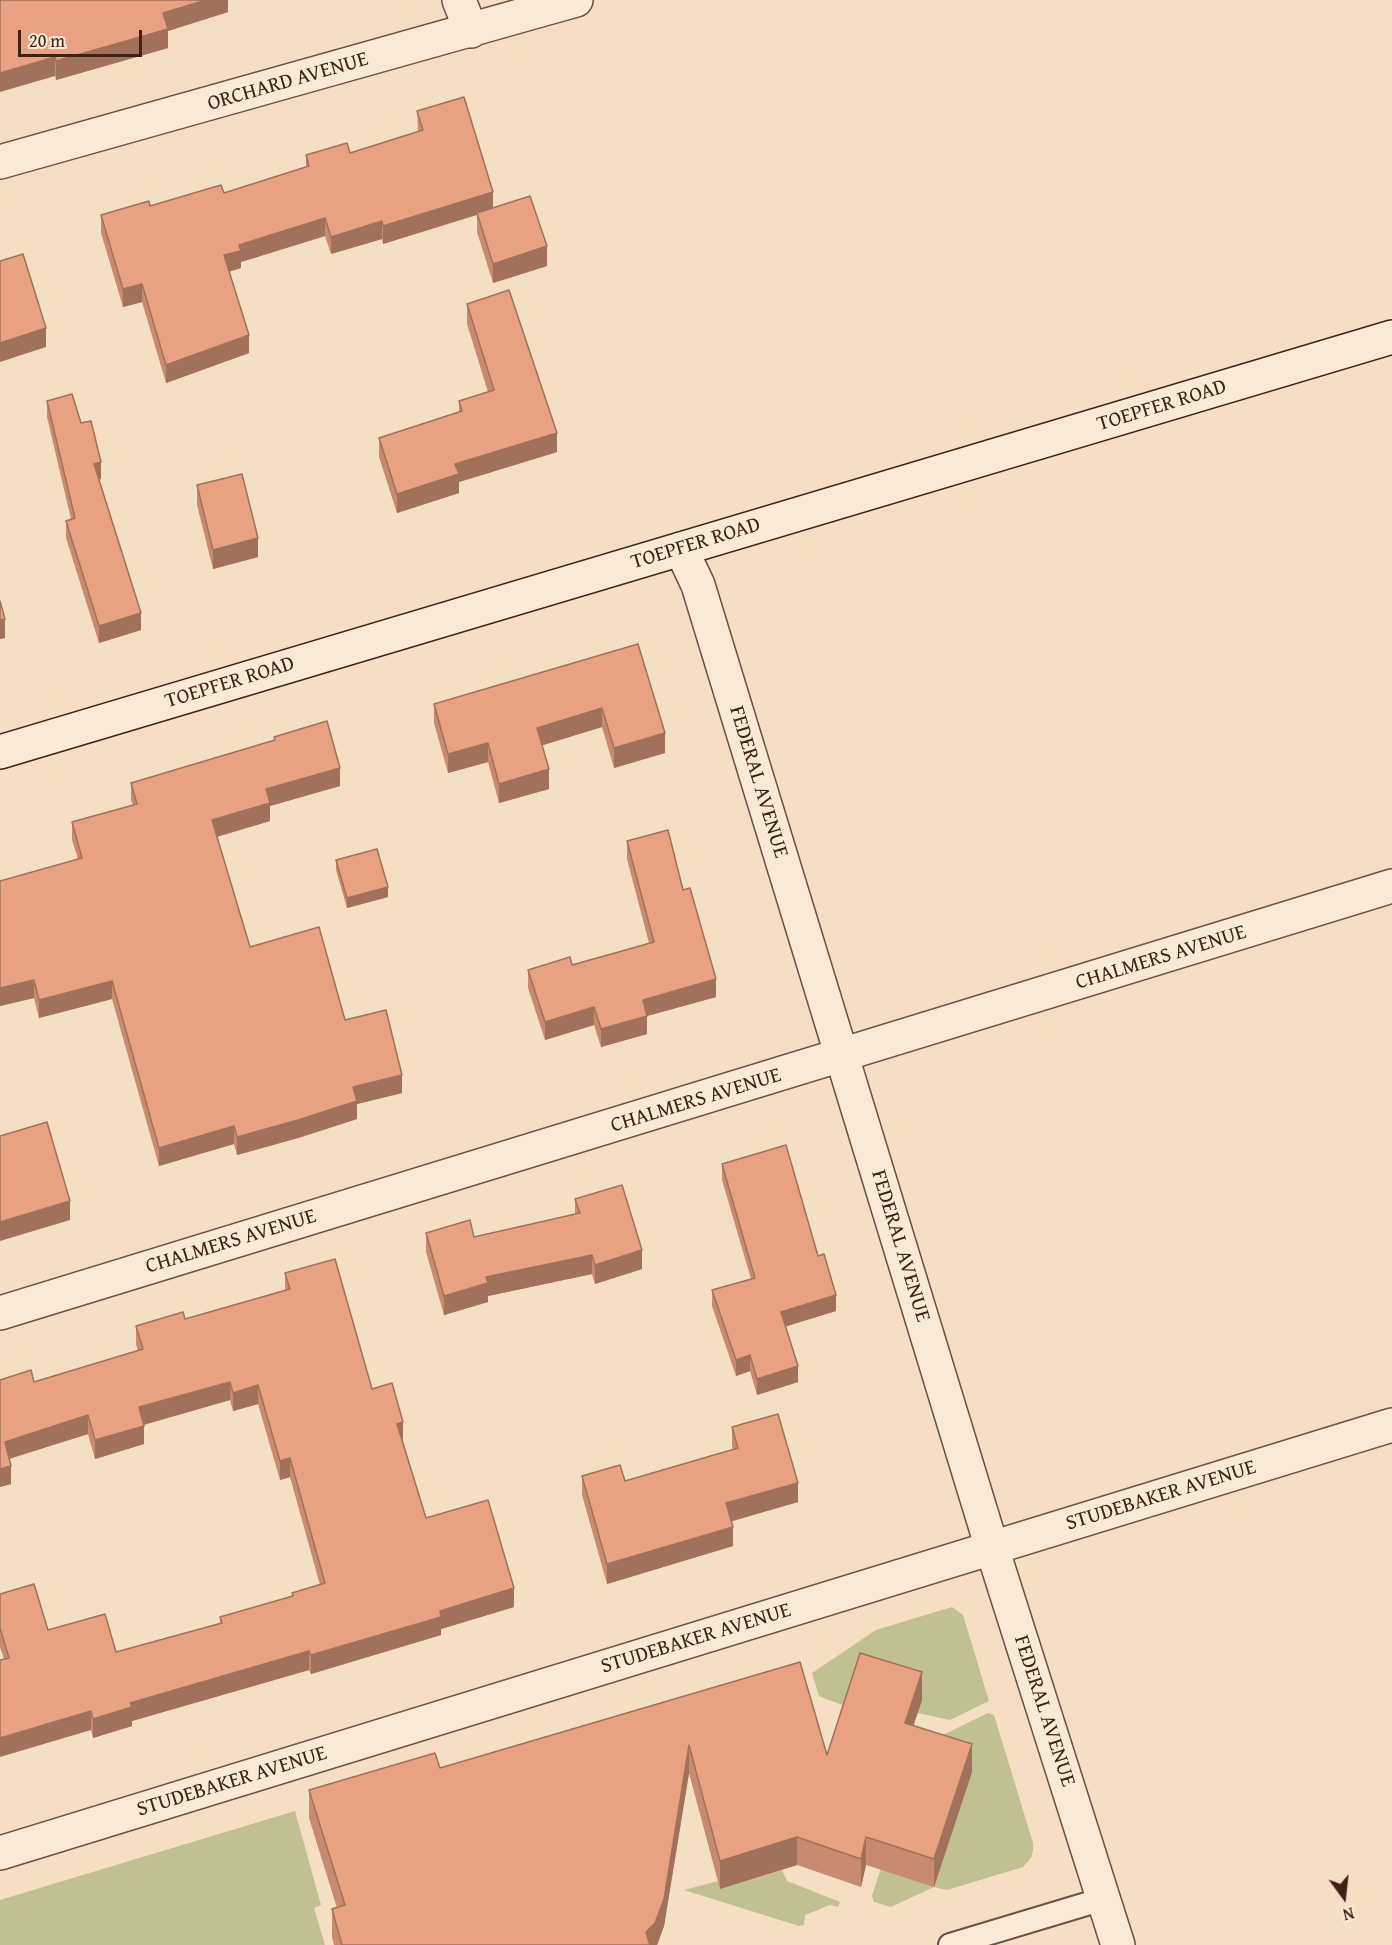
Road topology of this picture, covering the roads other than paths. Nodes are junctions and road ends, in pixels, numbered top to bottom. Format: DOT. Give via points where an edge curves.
graph roads {
  1 [pos="459,0"];
  2 [pos="576,0"];
  3 [pos="471,31"];
  4 [pos="0,162"];
  5 [pos="1392,337"];
  6 [pos="681,549"];
  7 [pos="0,752"];
  8 [pos="1392,886"];
  9 [pos="842,1057"];
  10 [pos="0,1313"];
  11 [pos="1392,1425"];
  12 [pos="992,1548"];
  13 [pos="0,1853"];
  14 [pos="1103,1899"];
  15 [pos="950,1945"];
  16 [pos="1118,1945"];
  1 -- 3 [label="street"];
  2 -- 3 [label="street, ORCHARD AVENUE"];
  3 -- 4 [label="street, ORCHARD AVENUE"];
  5 -- 6 [label="street, TOEPFER ROAD"];
  6 -- 7 [label="street, TOEPFER ROAD"];
  6 -- 9 [label="street, FEDERAL AVENUE" via="698,585"];
  8 -- 9 [label="street, CHALMERS AVENUE"];
  9 -- 10 [label="street, CHALMERS AVENUE"];
  9 -- 12 [label="street, FEDERAL AVENUE"];
  11 -- 12 [label="street, STUDEBAKER AVENUE"];
  12 -- 13 [label="street, STUDEBAKER AVENUE"];
  12 -- 14 [label="street, FEDERAL AVENUE"];
  14 -- 15 [label="lane"];
  14 -- 16 [label="street, FEDERAL AVENUE"];
}
